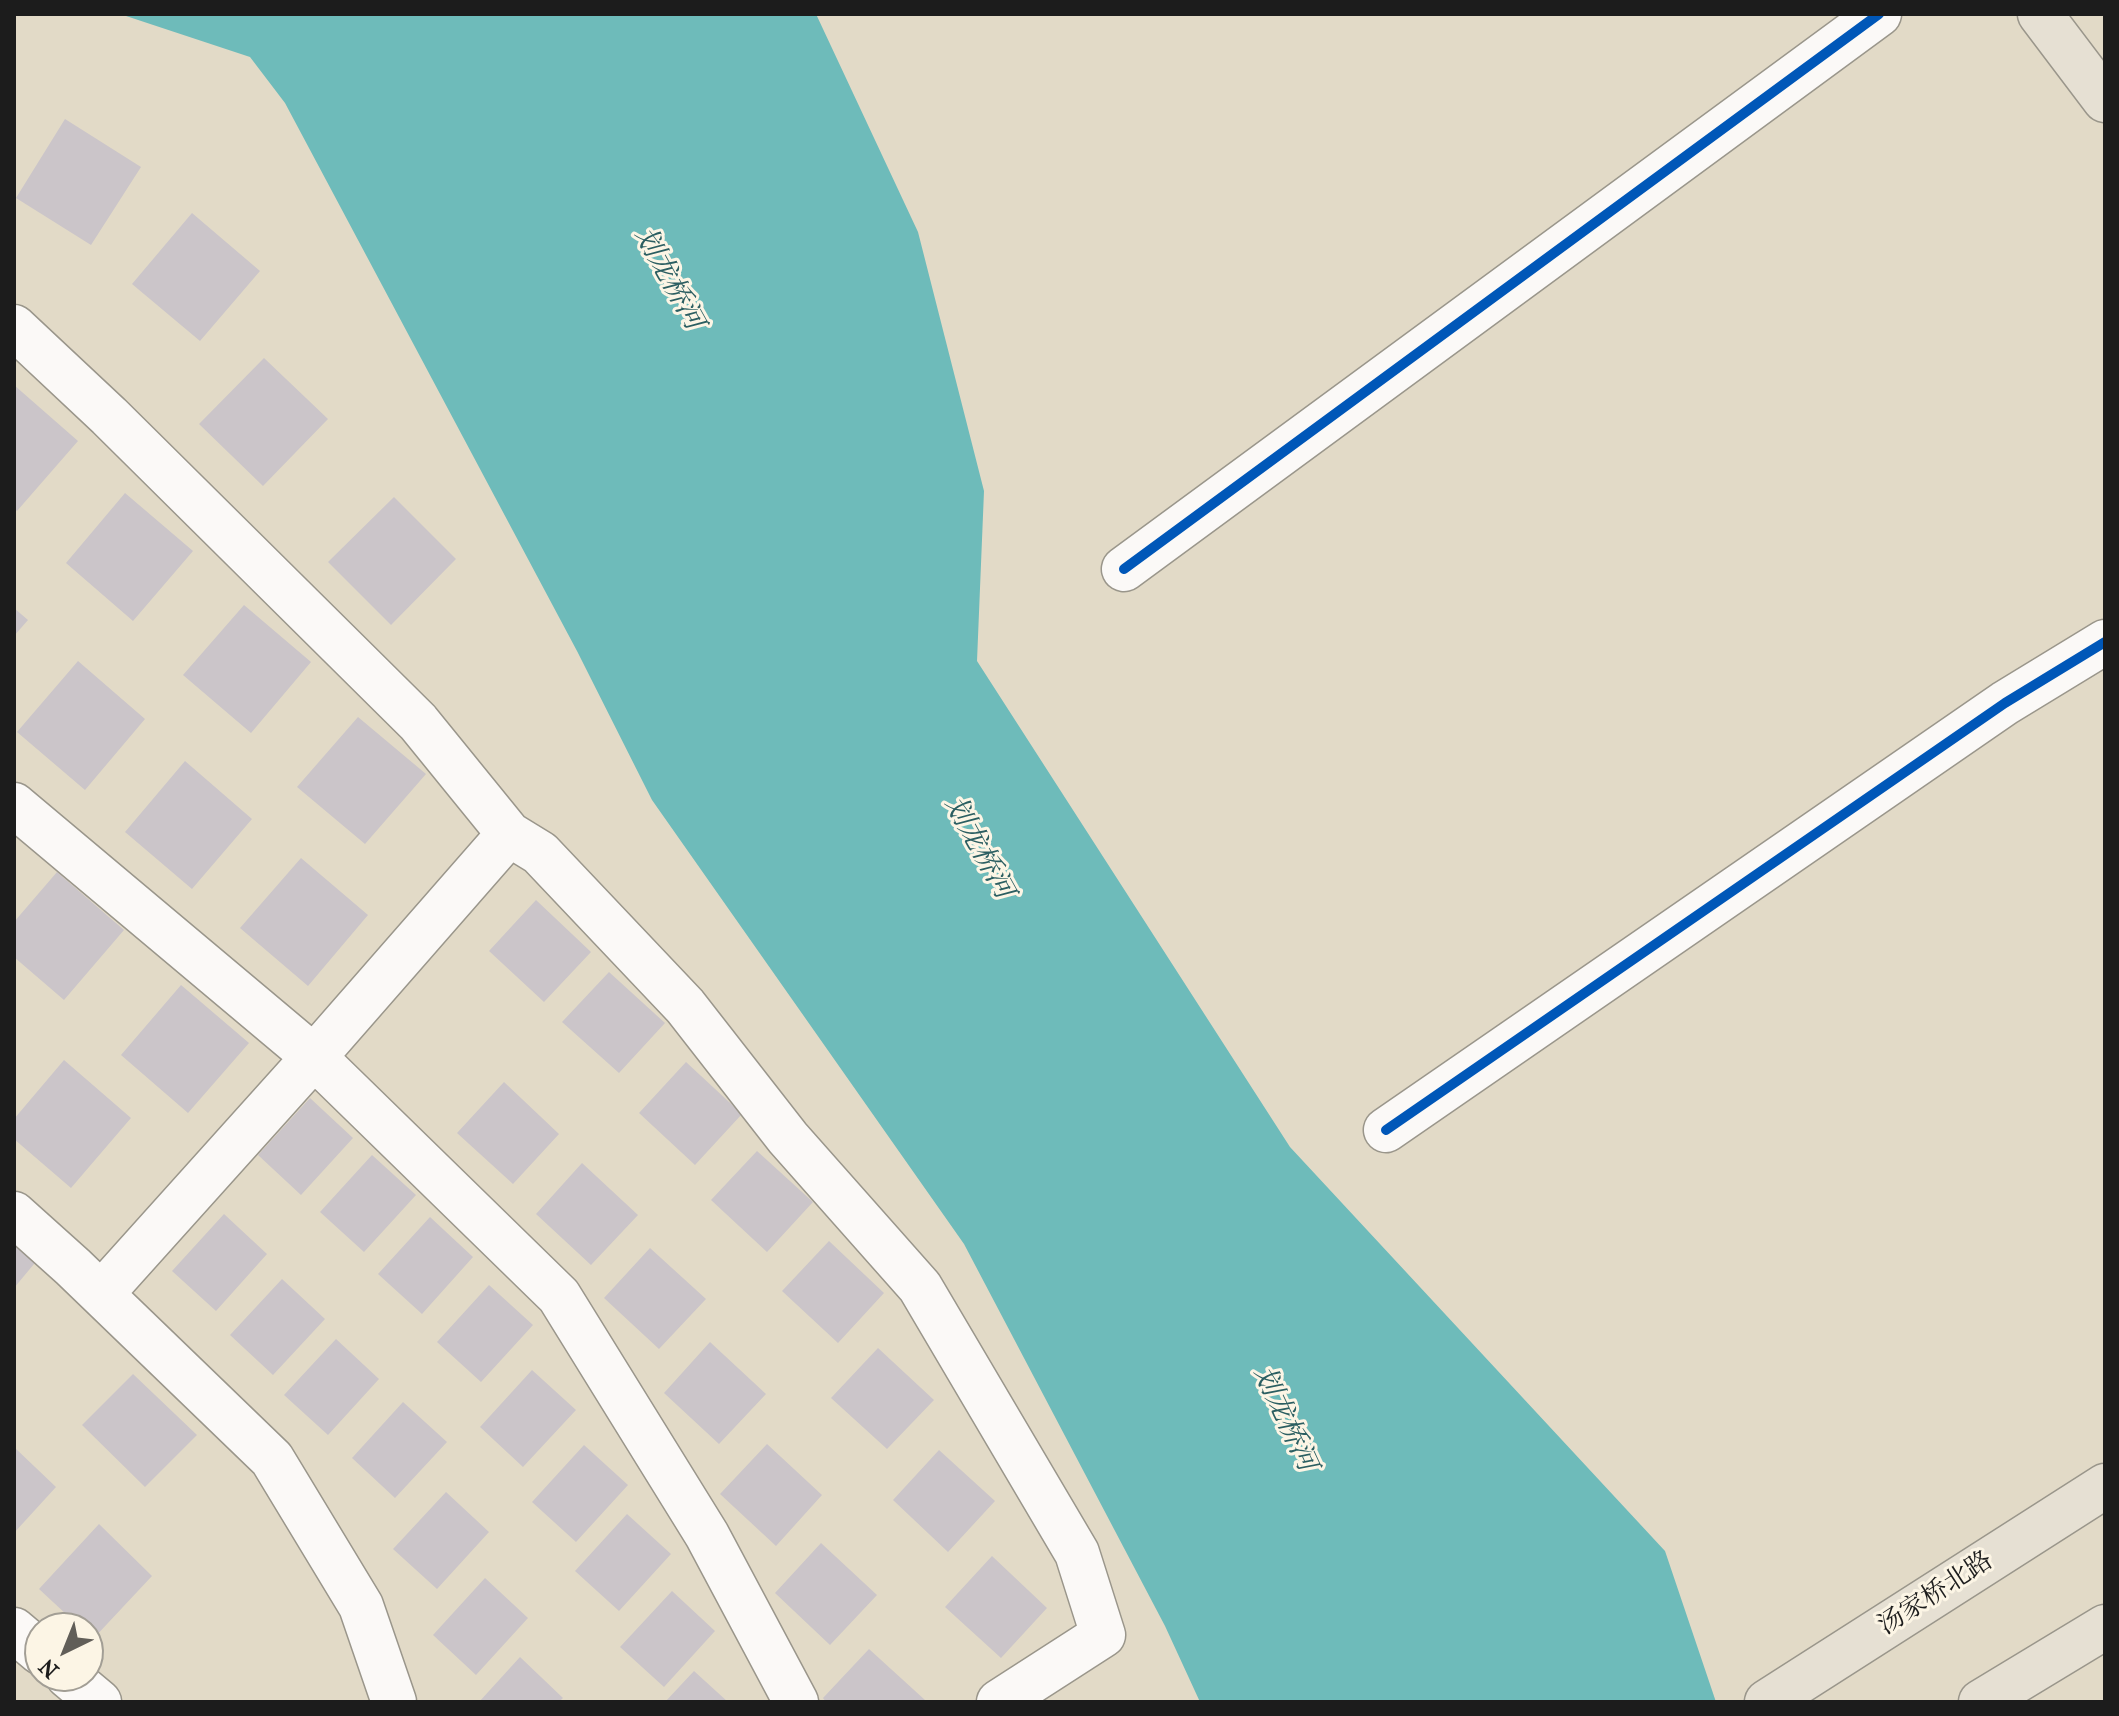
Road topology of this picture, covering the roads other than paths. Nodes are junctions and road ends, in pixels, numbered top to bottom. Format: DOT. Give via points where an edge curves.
graph roads {
  1 [pos="1879,14"];
  2 [pos="2040,14"];
  3 [pos="2105,100"];
  4 [pos="14,327"];
  5 [pos="1124,569"];
  6 [pos="2105,642"];
  7 [pos="14,805"];
  8 [pos="509,834"];
  9 [pos="314,1057"];
  10 [pos="1386,1130"];
  11 [pos="14,1214"];
  12 [pos="101,1294"];
  13 [pos="2105,1486"];
  14 [pos="2105,1627"];
  15 [pos="394,1702"];
  16 [pos="796,1702"];
  17 [pos="999,1702"];
  18 [pos="1767,1702"];
  19 [pos="1981,1702"];
  1 -- 5 [label="street"];
  2 -- 3 [label="main road"];
  4 -- 8 [label="street" via="418,722"];
  6 -- 10 [label="street" via="2005,703"];
  7 -- 9 [label="street"];
  8 -- 9 [label="street"];
  8 -- 17 [label="street" via="540,853 685,1006 788,1138 920,1287 1077,1553 1103,1635"];
  9 -- 12 [label="street"];
  9 -- 16 [label="street" via="559,1296 707,1535"];
  11 -- 12 [label="street"];
  12 -- 15 [label="street" via="272,1459 361,1606"];
  13 -- 18 [label="main road, 汤家桥北路"];
  14 -- 19 [label="main road"];
}
